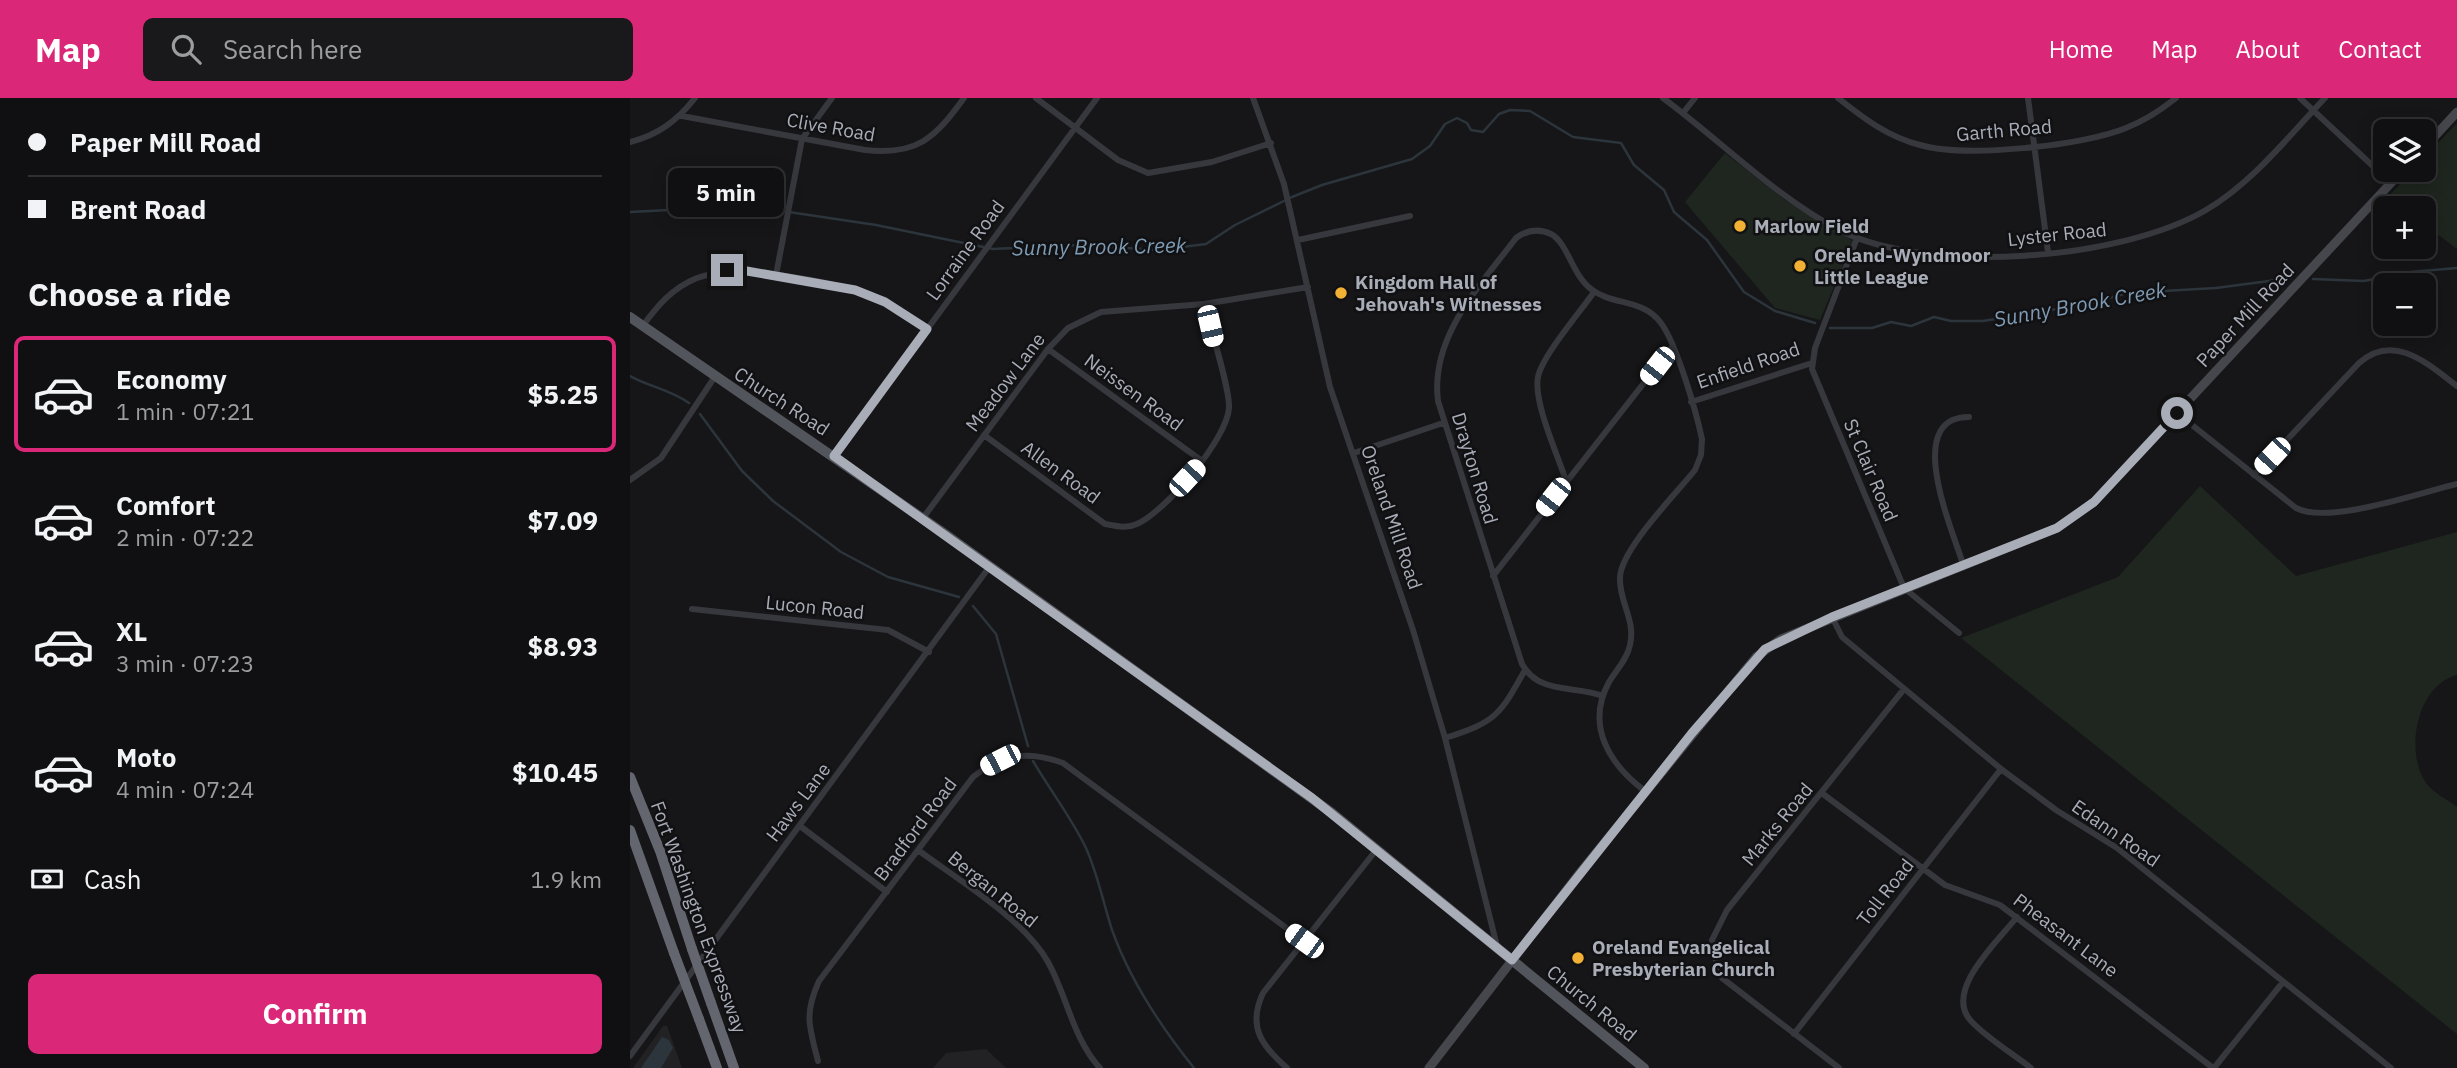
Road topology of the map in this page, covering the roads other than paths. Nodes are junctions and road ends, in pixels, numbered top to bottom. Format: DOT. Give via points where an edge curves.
graph roads {
  1 [pos="695,98"];
  2 [pos="832,98"];
  3 [pos="964,98"];
  4 [pos="1036,98"];
  5 [pos="1097,98"];
  6 [pos="1253,98"];
  7 [pos="1663,98"];
  8 [pos="1695,98"];
  9 [pos="1838,98"];
  10 [pos="2028,98"];
  11 [pos="2176,98"];
  12 [pos="2300,98"];
  13 [pos="2325,98"];
  14 [pos="2313,110"];
  15 [pos="2457,112"];
  16 [pos="1683,113"];
  17 [pos="682,116"];
  18 [pos="1075,127"];
  19 [pos="2436,135"];
  20 [pos="802,139"];
  21 [pos="630,142"];
  22 [pos="1271,143"];
  23 [pos="2034,145"];
  24 [pos="2391,183"];
  25 [pos="1410,216"];
  26 [pos="1857,238"];
  27 [pos="1298,240"];
  28 [pos="2048,252"];
  29 [pos="776,275"];
  30 [pos="1308,288"];
  31 [pos="1594,292"];
  32 [pos="1205,304"];
  33 [pos="634,322"];
  34 [pos="927,329"];
  35 [pos="1672,347"];
  36 [pos="1048,349"];
  37 [pos="1812,363"];
  38 [pos="713,378"];
  39 [pos="2457,386"];
  40 [pos="1691,402"];
  41 [pos="2177,413"];
  42 [pos="1969,417"];
  43 [pos="1443,423"];
  44 [pos="984,435"];
  45 [pos="1354,453"];
  46 [pos="834,456"];
  47 [pos="1202,461"];
  48 [pos="2255,475"];
  49 [pos="630,480"];
  50 [pos="1566,481"];
  51 [pos="2457,484"];
  52 [pos="923,518"];
  53 [pos="1963,564"];
  54 [pos="990,566"];
  55 [pos="1493,576"];
  56 [pos="1904,588"];
  57 [pos="692,609"];
  58 [pos="1832,617"];
  59 [pos="1959,633"];
  60 [pos="929,652"];
  61 [pos="1525,670"];
  62 [pos="1904,689"];
  63 [pos="1602,696"];
  64 [pos="1445,738"];
  65 [pos="2001,769"];
  66 [pos="630,777"];
  67 [pos="1645,791"];
  68 [pos="1823,794"];
  69 [pos="800,826"];
  70 [pos="630,830"];
  71 [pos="1377,849"];
  72 [pos="918,850"];
  73 [pos="1923,869"];
  74 [pos="887,892"];
  75 [pos="2017,917"];
  76 [pos="1304,941"];
  77 [pos="1497,947"];
  78 [pos="1512,960"];
  79 [pos="2283,982"];
  80 [pos="1794,1034"];
  81 [pos="630,1056"];
  82 [pos="818,1060"];
  83 [pos="717,1068"];
  84 [pos="734,1068"];
  85 [pos="1100,1068"];
  86 [pos="1287,1068"];
  87 [pos="1429,1068"];
  88 [pos="1644,1068"];
  89 [pos="1839,1068"];
  90 [pos="2031,1068"];
  91 [pos="2214,1068"];
  92 [pos="2391,1068"];
  1 -- 17 [label="street"];
  2 -- 20 [label="street"];
  3 -- 20 [label="street, Clive Road" via="932,137 912,148 865,150"];
  4 -- 18 [label="street"];
  5 -- 18 [label="street, Lorraine Road"];
  6 -- 22 [label="street, Oreland Mill Road"];
  7 -- 16 [label="street, Lyster Road"];
  8 -- 16 [label="street"];
  9 -- 23 [label="street, Garth Road" via="1886,132 1922,146 1965,151"];
  10 -- 23 [label="street"];
  11 -- 23 [label="street, Garth Road" via="2114,133"];
  12 -- 14 [label="street"];
  13 -- 14 [label="street, Lyster Road"];
  14 -- 24 [label="street"];
  14 -- 28 [label="street, Lyster Road" via="2241,184 2190,219 2129,240"];
  15 -- 19 [label="street"];
  16 -- 26 [label="street, Lyster Road" via="1790,197"];
  17 -- 20 [label="street, Clive Road"];
  17 -- 21 [label="street"];
  18 -- 22 [label="street" via="1118,160 1148,173 1212,162"];
  18 -- 34 [label="street, Lorraine Road"];
  20 -- 29 [label="street"];
  22 -- 27 [label="street, Oreland Mill Road"];
  23 -- 28 [label="street"];
  24 -- 41 [label="street, Paper Mill Road"];
  25 -- 27 [label="street"];
  26 -- 28 [label="street, Lyster Road" via="1951,258"];
  26 -- 37 [label="street, Enfield Road"];
  27 -- 30 [label="street, Oreland Mill Road"];
  29 -- 33 [label="street" via="741,270 697,278"];
  29 -- 34 [label="street" via="870,295"];
  30 -- 32 [label="street, Meadow Lane"];
  30 -- 45 [label="street, Oreland Mill Road" via="1330,387"];
  31 -- 35 [label="street" via="1648,310"];
  31 -- 43 [label="street, Drayton Road" via="1577,276 1558,239 1544,231 1516,239 1448,335 1436,374"];
  31 -- 50 [label="street" via="1538,377 1538,396"];
  32 -- 36 [label="street, Meadow Lane" via="1101,313 1068,328"];
  32 -- 47 [label="street" via="1229,404 1227,423"];
  33 -- 38 [label="main road, Church Road"];
  34 -- 46 [label="street, Lorraine Road"];
  35 -- 40 [label="street"];
  35 -- 50 [label="street"];
  36 -- 44 [label="street, Meadow Lane"];
  36 -- 47 [label="street, Neissen Road"];
  37 -- 40 [label="street, Enfield Road"];
  37 -- 56 [label="street, St Clair Road"];
  38 -- 46 [label="main road, Church Road"];
  38 -- 49 [label="street" via="661,458"];
  39 -- 48 [label="street" via="2411,353 2372,354 2358,363"];
  40 -- 63 [label="street" via="1702,439 1700,460 1623,564 1620,585 1631,623 1631,642"];
  41 -- 48 [label="street"];
  41 -- 53 [label="street, Paper Mill Road" via="2077,515 2057,528"];
  42 -- 53 [label="street" via="1945,425 1933,456"];
  43 -- 45 [label="street"];
  43 -- 55 [label="street, Drayton Road"];
  44 -- 47 [label="street, Allen Road" via="1105,524 1122,527 1137,524 1157,510"];
  44 -- 52 [label="street, Meadow Lane"];
  45 -- 64 [label="street, Oreland Mill Road"];
  46 -- 52 [label="main road, Church Road"];
  48 -- 51 [label="street" via="2296,509 2323,515"];
  50 -- 55 [label="street"];
  52 -- 54 [label="main road, Church Road"];
  53 -- 56 [label="street, Paper Mill Road"];
  54 -- 60 [label="street, Haws Lane"];
  54 -- 71 [label="main road, Church Road"];
  55 -- 61 [label="street, Drayton Road"];
  56 -- 58 [label="street, Paper Mill Road"];
  56 -- 59 [label="street"];
  57 -- 60 [label="street, Lucon Road" via="888,630"];
  58 -- 62 [label="street, Edann Road" via="1842,637"];
  58 -- 67 [label="street, Paper Mill Road" via="1781,639 1756,657"];
  60 -- 69 [label="street, Haws Lane"];
  61 -- 63 [label="street" via="1554,688"];
  61 -- 64 [label="street" via="1492,719"];
  62 -- 65 [label="street, Edann Road"];
  62 -- 68 [label="street, Marks Road"];
  63 -- 67 [label="street" via="1605,746 1618,769"];
  64 -- 77 [label="street, Oreland Mill Road"];
  65 -- 73 [label="street, Toll Road"];
  65 -- 79 [label="street, Edann Road" via="2117,848"];
  66 -- 84 [label="highway, Fort Washington Expressway, bridge"];
  67 -- 78 [label="street, Paper Mill Road"];
  68 -- 73 [label="street, Pheasant Lane"];
  68 -- 80 [label="street, Marks Road" via="1716,928 1712,949 1716,966 1732,986"];
  69 -- 74 [label="street"];
  69 -- 81 [label="street, Haws Lane"];
  70 -- 83 [label="highway, bridge"];
  71 -- 76 [label="street"];
  71 -- 77 [label="main road, Church Road"];
  72 -- 74 [label="street, Bradford Road"];
  72 -- 76 [label="street, Bradford Road" via="973,777 986,767 1014,755 1045,757 1063,763"];
  72 -- 85 [label="street, Bergan Road" via="1028,933 1049,962 1067,1010"];
  73 -- 75 [label="street, Pheasant Lane" via="1945,885 1989,899"];
  73 -- 80 [label="street, Toll Road"];
  74 -- 82 [label="street, Bradford Road" via="819,981 808,1005"];
  75 -- 90 [label="street" via="1966,982 1962,1001 1972,1022"];
  75 -- 91 [label="street, Pheasant Lane"];
  76 -- 86 [label="street" via="1258,1004 1258,1031 1266,1050"];
  77 -- 78 [label="main road, Church Road"];
  78 -- 87 [label="street, Paper Mill Road"];
  78 -- 88 [label="main road, Church Road"];
  79 -- 91 [label="street"];
  79 -- 92 [label="street, Edann Road"];
  80 -- 89 [label="street"];
}
